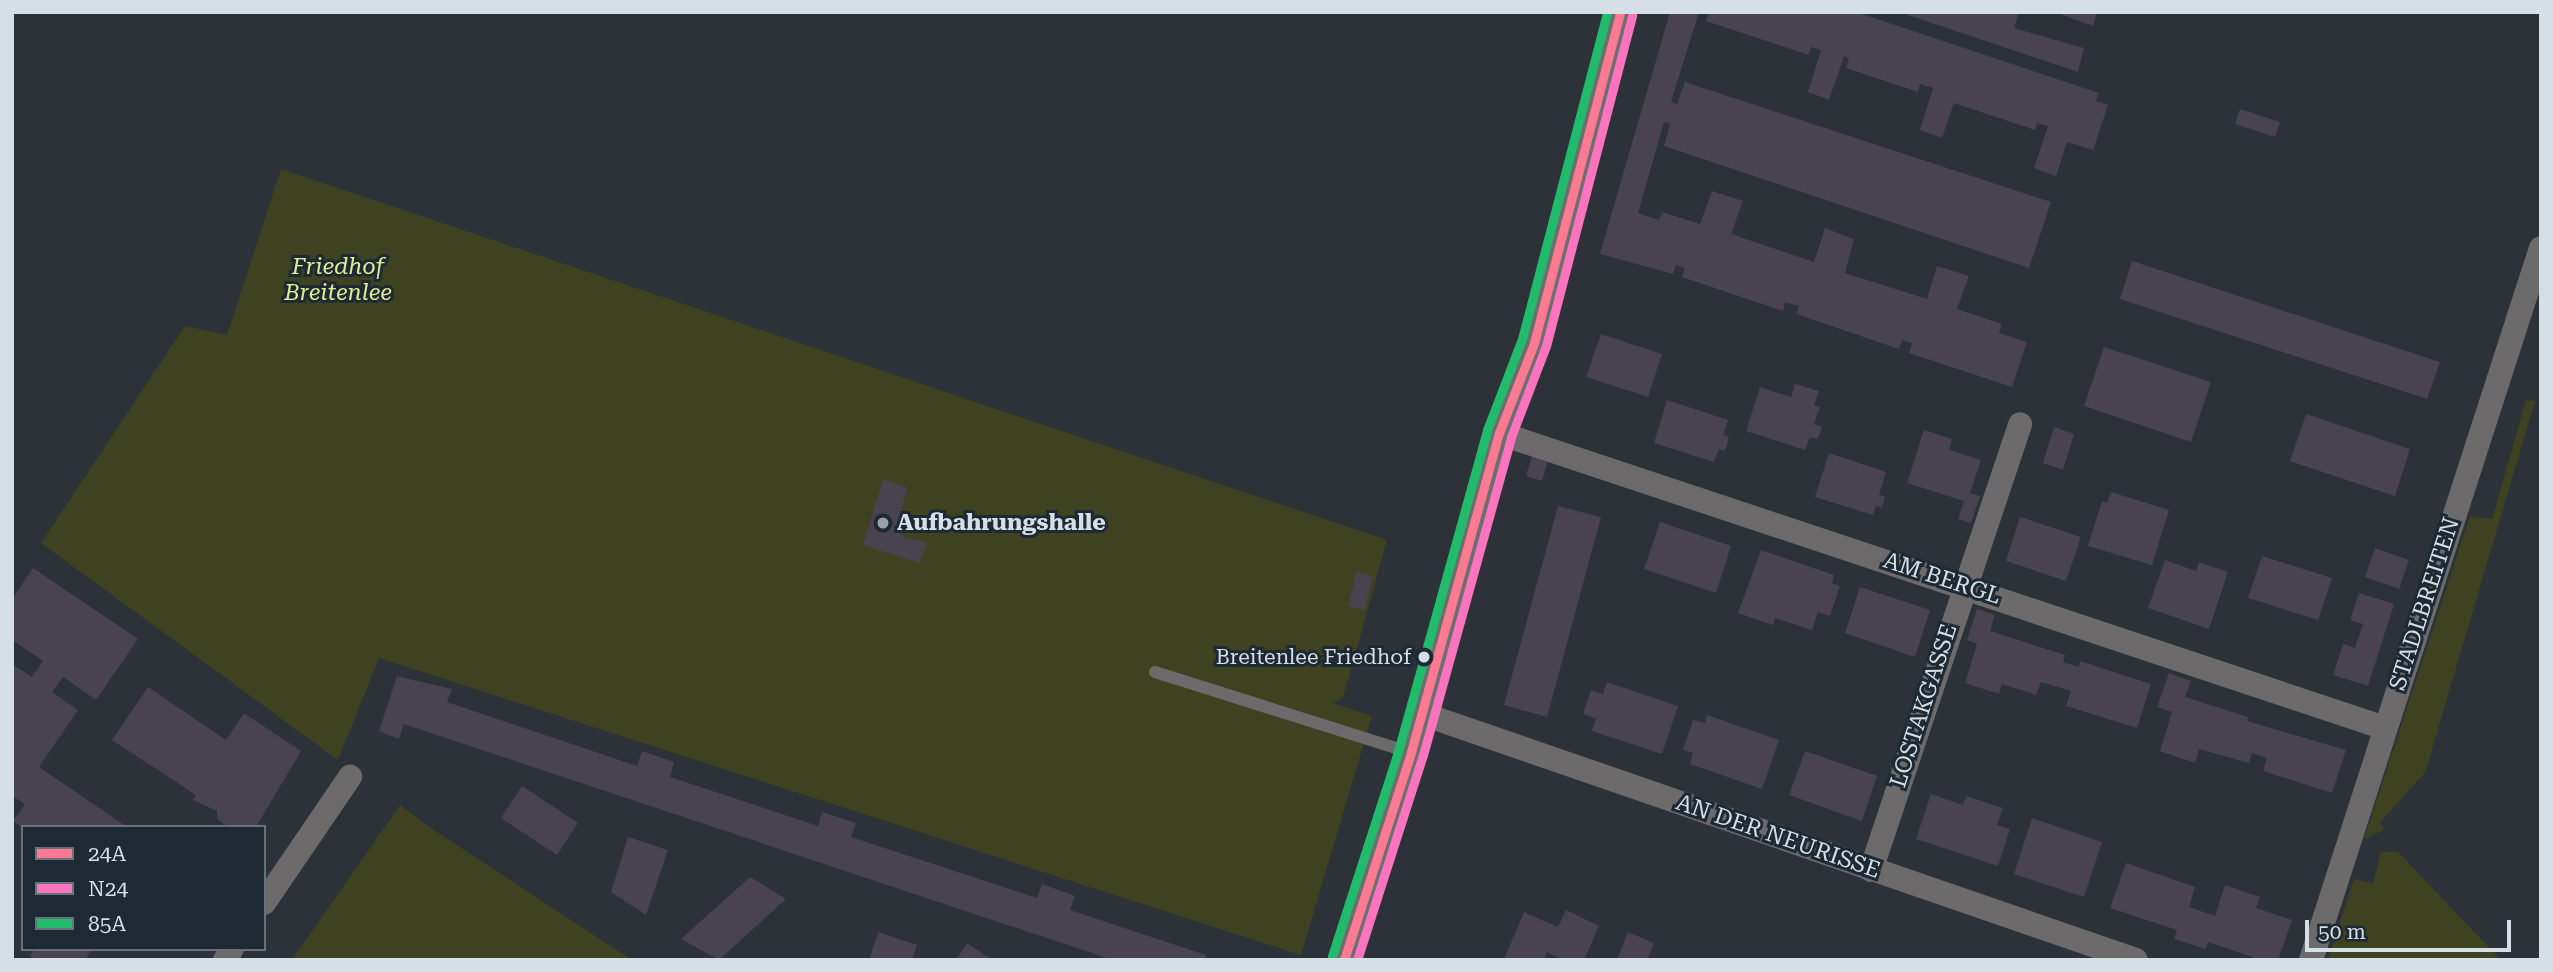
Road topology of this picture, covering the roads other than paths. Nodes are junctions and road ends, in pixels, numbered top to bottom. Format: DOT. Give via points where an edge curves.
graph roads {
  1 [pos="1620,12"];
  2 [pos="2541,248"];
  3 [pos="2020,424"];
  4 [pos="1499,433"];
  5 [pos="1964,586"];
  6 [pos="1155,672"];
  7 [pos="1420,713"];
  8 [pos="2385,728"];
  9 [pos="1411,752"];
  10 [pos="350,777"];
  11 [pos="1871,870"];
  12 [pos="266,900"];
  13 [pos="2080,952"];
  14 [pos="1344,960"];
  15 [pos="2136,960"];
  16 [pos="2311,960"];
  1 -- 4 [label="main road" via="1534,342"];
  2 -- 8 [label="street, STADLBREITEN"];
  3 -- 5 [label="street, LOSTAKGASSE"];
  4 -- 5 [label="street, AM BERGL"];
  4 -- 7 [label="main road"];
  5 -- 8 [label="street, AM BERGL"];
  5 -- 11 [label="street, LOSTAKGASSE"];
  6 -- 9 [label="lane"];
  7 -- 9 [label="main road"];
  7 -- 11 [label="street, AN DER NEURISSE"];
  8 -- 16 [label="street, STADLBREITEN"];
  9 -- 14 [label="main road"];
  10 -- 12 [label="street"];
  11 -- 13 [label="street, AN DER NEURISSE"];
  13 -- 15 [label="street, AN DER NEURISSE"];
}
